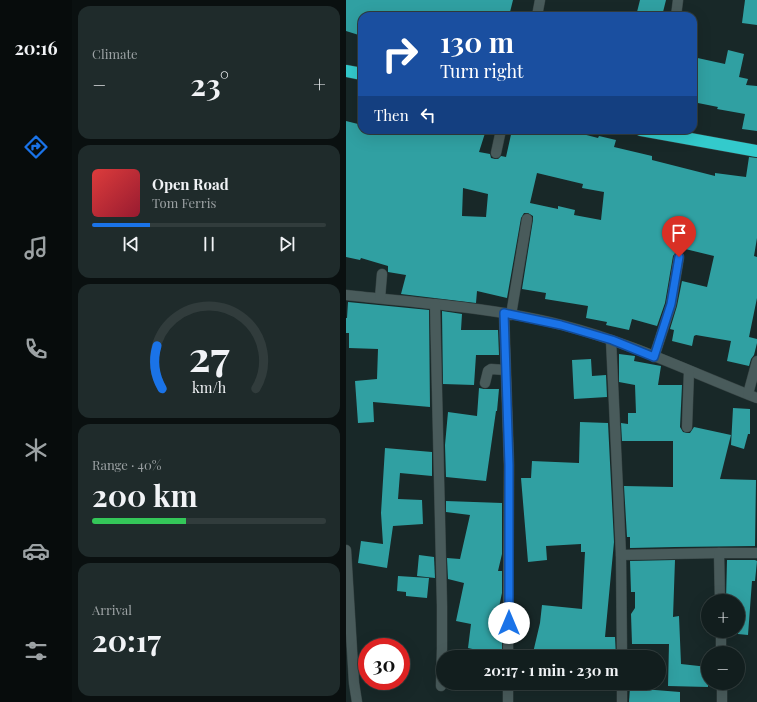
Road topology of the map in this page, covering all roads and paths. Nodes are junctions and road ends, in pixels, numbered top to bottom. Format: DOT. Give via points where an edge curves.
graph roads {
  1 [pos="540,0"];
  2 [pos="678,0"];
  3 [pos="538,12"];
  4 [pos="676,12"];
  5 [pos="346,71"];
  6 [pos="358,73"];
  7 [pos="500,134"];
  8 [pos="667,134"];
  9 [pos="757,150"];
  10 [pos="496,153"];
  11 [pos="527,219"];
  12 [pos="679,257"];
  13 [pos="382,274"];
  14 [pos="346,295"];
  15 [pos="380,298"];
  16 [pos="435,304"];
  17 [pos="507,314"];
  18 [pos="612,340"];
  19 [pos="654,357"];
  20 [pos="757,365"];
  21 [pos="506,370"];
  22 [pos="689,371"];
  23 [pos="485,383"];
  24 [pos="752,396"];
  25 [pos="687,428"];
  26 [pos="346,550"];
  27 [pos="719,553"];
  28 [pos="757,553"];
  29 [pos="621,555"];
  30 [pos="720,594"];
  31 [pos="442,650"];
  32 [pos="508,650"];
  33 [pos="622,650"];
  34 [pos="508,690"];
  35 [pos="622,690"];
  36 [pos="722,690"];
  37 [pos="357,702"];
  38 [pos="508,702"];
  39 [pos="622,702"];
  40 [pos="722,702"];
  1 -- 3 [label="street"];
  2 -- 4 [label="street"];
  5 -- 6 [label="highway"];
  7 -- 10 [label="street"];
  8 -- 9 [label="highway"];
  11 -- 17 [label="street"];
  12 -- 19 [label="street" via="671,304"];
  13 -- 15 [label="street"];
  14 -- 15 [label="street"];
  15 -- 16 [label="street"];
  16 -- 17 [label="street"];
  16 -- 31 [label="street"];
  17 -- 18 [label="street" via="561,325"];
  17 -- 21 [label="street"];
  18 -- 19 [label="street"];
  18 -- 29 [label="street"];
  19 -- 22 [label="street"];
  20 -- 24 [label="street"];
  21 -- 23 [label="street" via="491,370"];
  21 -- 32 [label="street" via="509,465"];
  22 -- 24 [label="street"];
  22 -- 25 [label="street"];
  26 -- 37 [label="street"];
  27 -- 28 [label="street"];
  27 -- 29 [label="street"];
  27 -- 30 [label="street"];
  29 -- 33 [label="street"];
  34 -- 38 [label="street"];
  35 -- 39 [label="street"];
  36 -- 40 [label="street"];
}
